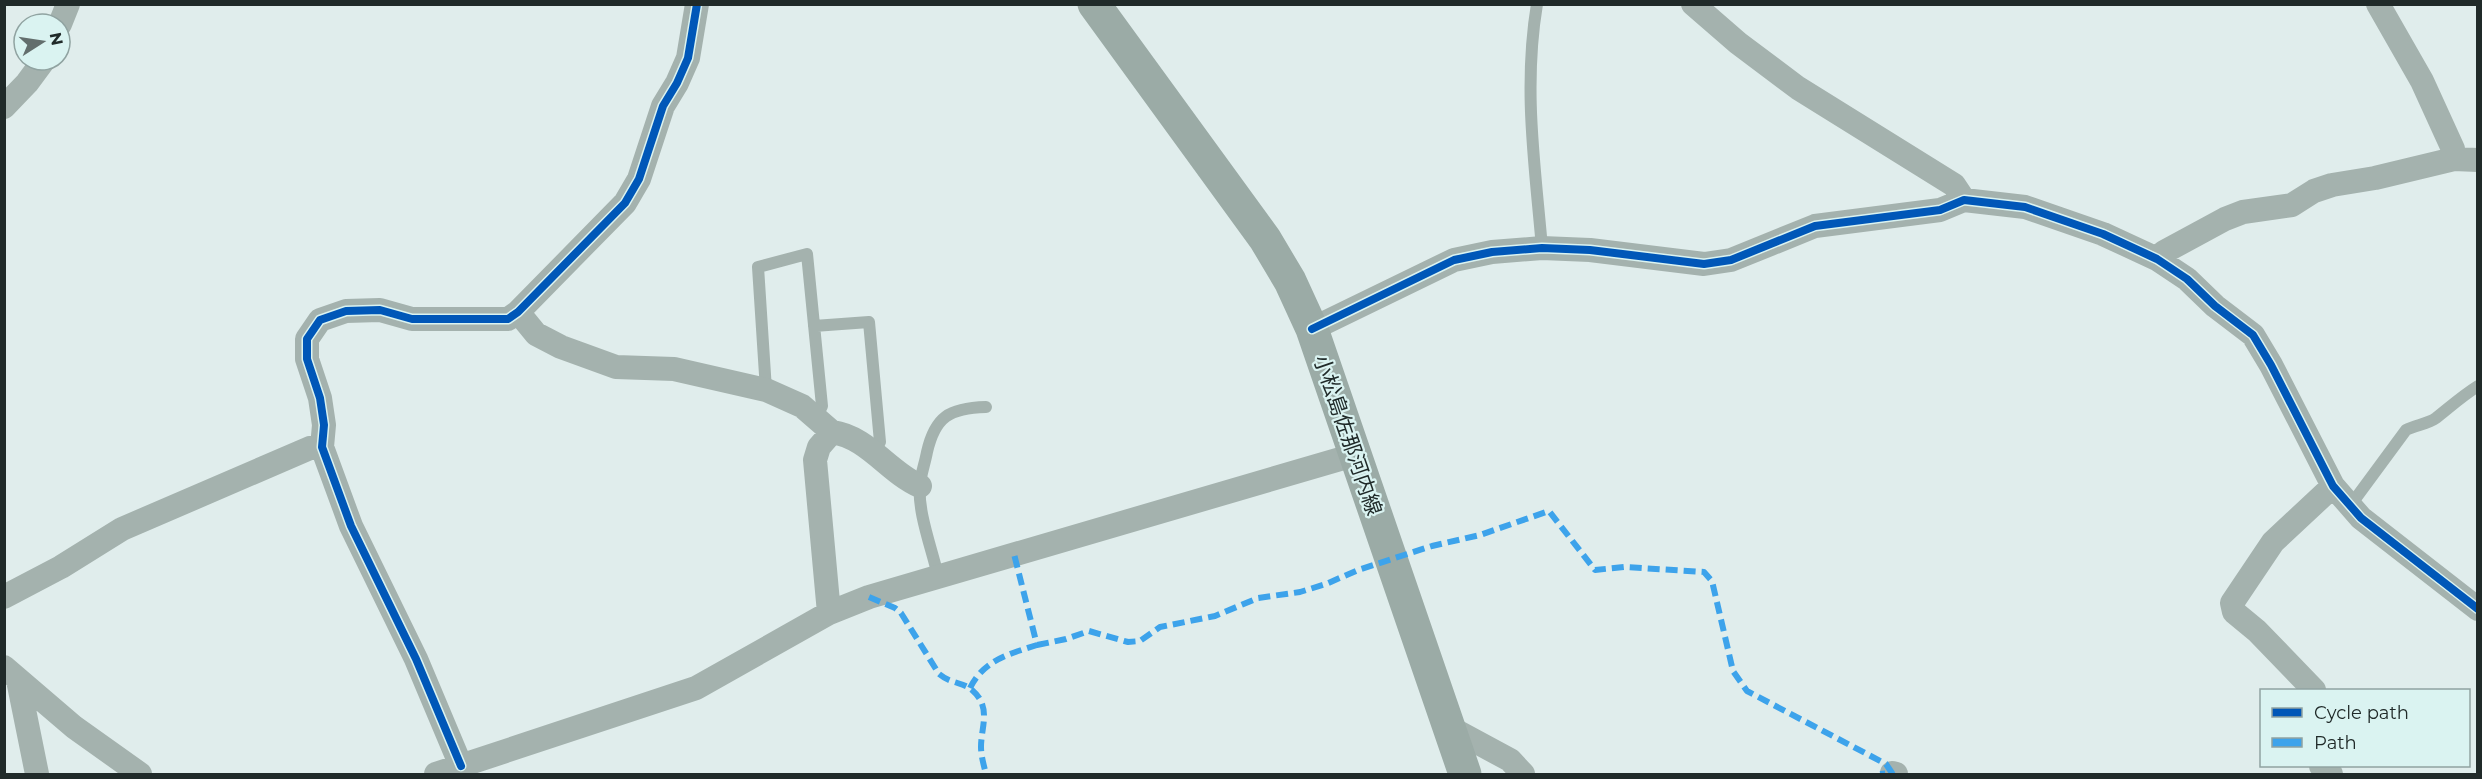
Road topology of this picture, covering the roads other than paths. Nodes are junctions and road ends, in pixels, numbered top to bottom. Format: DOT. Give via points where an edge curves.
graph roads {
  1 [pos="697,4"];
  2 [pos="1094,4"];
  3 [pos="1537,4"];
  4 [pos="1693,4"];
  5 [pos="2378,4"];
  6 [pos="35,72"];
  7 [pos="4,107"];
  8 [pos="2466,159"];
  9 [pos="1964,200"];
  10 [pos="1542,248"];
  11 [pos="2157,259"];
  12 [pos="518,312"];
  13 [pos="814,326"];
  14 [pos="1312,329"];
  15 [pos="2478,386"];
  16 [pos="766,390"];
  17 [pos="986,407"];
  18 [pos="824,425"];
  19 [pos="322,447"];
  20 [pos="874,452"];
  21 [pos="1354,455"];
  22 [pos="920,486"];
  23 [pos="2333,486"];
  24 [pos="2350,506"];
  25 [pos="938,576"];
  26 [pos="4,597"];
  27 [pos="2478,609"];
  28 [pos="829,613"];
  29 [pos="11,673"];
  30 [pos="2313,689"];
  31 [pos="1447,726"];
  32 [pos="460,766"];
  33 [pos="37,774"];
  34 [pos="140,774"];
  35 [pos="436,774"];
  36 [pos="1465,774"];
  37 [pos="1523,774"];
  1 -- 12 [label="street" via="688,58 663,106 639,180 625,203"];
  2 -- 14 [label="main road, 小松島佐那河内線" via="1265,239"];
  3 -- 10 [label="lane" via="1529,88"];
  4 -- 9 [label="street" via="1798,88 1954,185"];
  5 -- 8 [label="street" via="2422,81 2453,148"];
  6 -- 7 [label="street"];
  8 -- 11 [label="street" via="2332,185 2292,205 2243,212"];
  9 -- 10 [label="street" via="1940,210 1815,226 1731,260 1704,264"];
  9 -- 11 [label="street" via="2025,207 2103,234"];
  10 -- 14 [label="street" via="1454,260"];
  11 -- 23 [label="street" via="2253,335"];
  12 -- 16 [label="street" via="536,334 616,367 674,369"];
  12 -- 19 [label="street" via="508,319 412,319 380,310 345,311 320,320 307,339 307,359 320,398"];
  13 -- 16 [label="lane" via="807,254 758,267"];
  13 -- 18 [label="lane"];
  13 -- 20 [label="lane" via="869,322 880,442"];
  14 -- 21 [label="main road, 小松島佐那河内線"];
  15 -- 24 [label="lane" via="2434,420 2406,430"];
  16 -- 18 [label="street" via="802,406"];
  17 -- 22 [label="lane" via="955,411 936,424"];
  18 -- 20 [label="street"];
  18 -- 28 [label="street" via="815,459"];
  19 -- 26 [label="street" via="310,448 122,529"];
  19 -- 32 [label="street" via="351,526 416,659"];
  20 -- 22 [label="street" via="905,479"];
  21 -- 25 [label="street"];
  21 -- 31 [label="main road, 小松島佐那河内線"];
  22 -- 25 [label="lane"];
  23 -- 24 [label="street"];
  23 -- 30 [label="street" via="2272,542 2232,603 2234,612"];
  24 -- 27 [label="street"];
  25 -- 28 [label="street"];
  28 -- 32 [label="street" via="696,688"];
  29 -- 33 [label="street"];
  29 -- 34 [label="street" via="74,727"];
  31 -- 36 [label="main road, 小松島佐那河内線"];
  31 -- 37 [label="street" via="1510,760"];
  32 -- 35 [label="street"];
}
